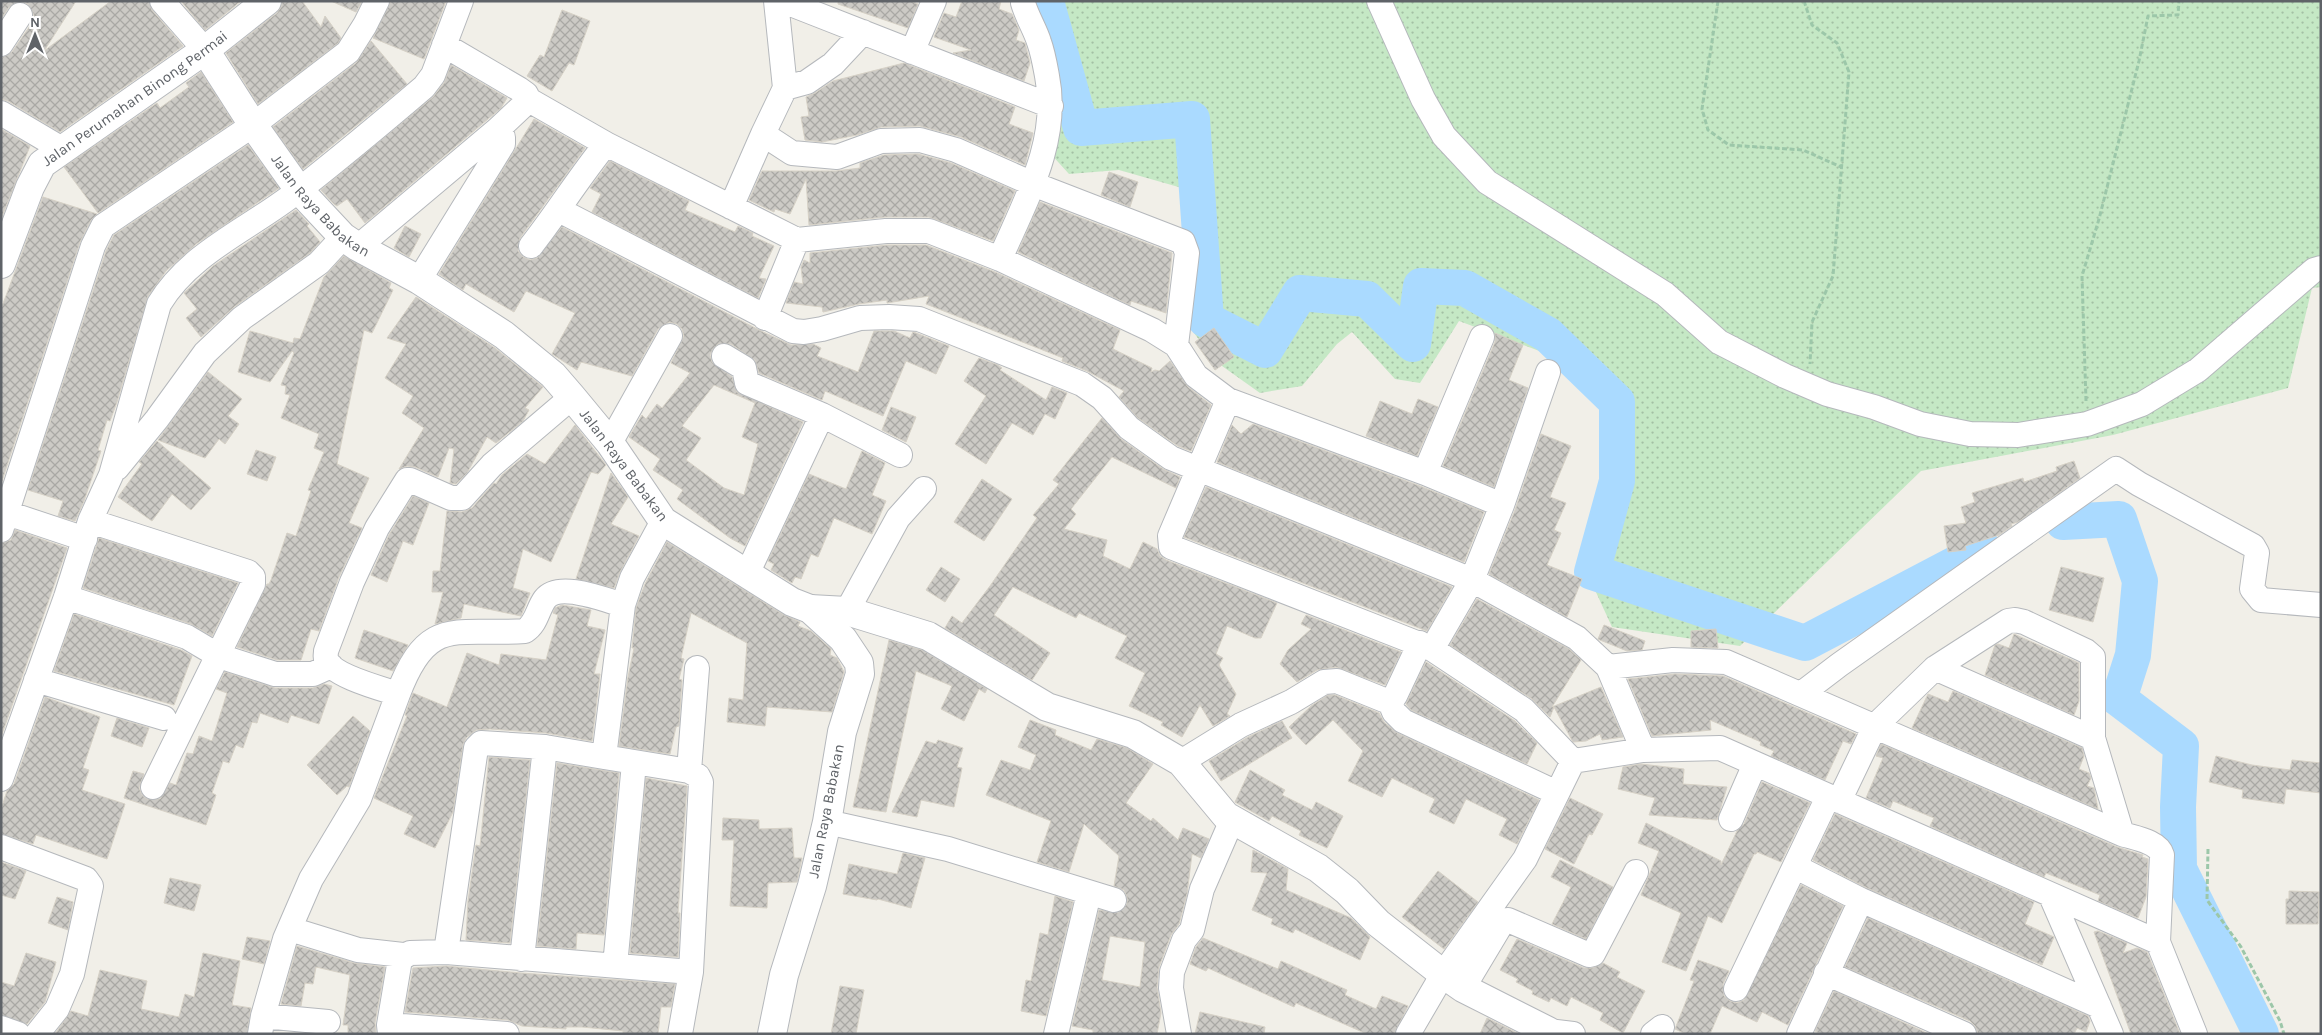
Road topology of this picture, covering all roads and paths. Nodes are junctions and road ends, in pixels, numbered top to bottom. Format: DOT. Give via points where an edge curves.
graph roads {
  1 [pos="162,1"];
  2 [pos="267,1"];
  3 [pos="377,1"];
  4 [pos="461,1"];
  5 [pos="776,1"];
  6 [pos="784,1"];
  7 [pos="934,1"];
  8 [pos="1379,1"];
  9 [pos="1718,1"];
  10 [pos="1804,1"];
  11 [pos="2180,1"];
  12 [pos="1020,2"];
  13 [pos="20,15"];
  14 [pos="863,32"];
  15 [pos="1,44"];
  16 [pos="444,45"];
  17 [pos="205,50"];
  18 [pos="912,52"];
  19 [pos="785,88"];
  20 [pos="529,100"];
  21 [pos="1051,106"];
  22 [pos="1,113"];
  23 [pos="253,125"];
  24 [pos="497,130"];
  25 [pos="763,134"];
  26 [pos="606,144"];
  27 [pos="62,149"];
  28 [pos="1842,166"];
  29 [pos="1033,184"];
  30 [pos="299,190"];
  31 [pos="731,207"];
  32 [pos="559,210"];
  33 [pos="798,240"];
  34 [pos="350,242"];
  35 [pos="531,246"];
  36 [pos="1000,259"];
  37 [pos="1,264"];
  38 [pos="2321,268"];
  39 [pos="419,280"];
  40 [pos="765,318"];
  41 [pos="670,336"];
  42 [pos="1482,337"];
  43 [pos="1176,345"];
  44 [pos="724,356"];
  45 [pos="1548,372"];
  46 [pos="1809,386"];
  47 [pos="572,397"];
  48 [pos="1228,400"];
  49 [pos="822,414"];
  50 [pos="2087,424"];
  51 [pos="610,443"];
  52 [pos="900,455"];
  53 [pos="1198,470"];
  54 [pos="1426,473"];
  55 [pos="111,475"];
  56 [pos="924,489"];
  57 [pos="1502,505"];
  58 [pos="3,518"];
  59 [pos="664,521"];
  60 [pos="88,530"];
  61 [pos="747,574"];
  62 [pos="1472,580"];
  63 [pos="66,597"];
  64 [pos="623,605"];
  65 [pos="2321,605"];
  66 [pos="810,609"];
  67 [pos="847,610"];
  68 [pos="1426,646"];
  69 [pos="219,656"];
  70 [pos="331,666"];
  71 [pos="1608,667"];
  72 [pos="697,668"];
  73 [pos="1935,668"];
  74 [pos="36,680"];
  75 [pos="398,694"];
  76 [pos="1801,694"];
  77 [pos="1389,700"];
  78 [pos="164,718"];
  79 [pos="1875,726"];
  80 [pos="2093,738"];
  81 [pos="545,747"];
  82 [pos="1643,750"];
  83 [pos="604,757"];
  84 [pos="1573,761"];
  85 [pos="1181,762"];
  86 [pos="634,763"];
  87 [pos="1755,764"];
  88 [pos="689,772"];
  89 [pos="1,779"];
  90 [pos="153,787"];
  91 [pos="1557,793"];
  92 [pos="1834,800"];
  93 [pos="1731,819"];
  94 [pos="1232,820"];
  95 [pos="826,822"];
  96 [pos="2122,834"];
  97 [pos="1,847"];
  98 [pos="2208,849"];
  99 [pos="1796,867"];
  100 [pos="1636,872"];
  101 [pos="1089,893"];
  102 [pos="2051,896"];
  103 [pos="1114,900"];
  104 [pos="1861,900"];
  105 [pos="290,929"];
  106 [pos="2158,942"];
  107 [pos="446,952"];
  108 [pos="404,955"];
  109 [pos="522,959"];
  110 [pos="615,966"];
  111 [pos="692,972"];
  112 [pos="1826,973"];
  113 [pos="1453,981"];
  114 [pos="1736,989"];
  115 [pos="2099,1006"];
  116 [pos="328,1022"];
  117 [pos="262,1025"];
  118 [pos="1,1028"];
  119 [pos="390,1030"];
  120 [pos="1556,1033"];
  121 [pos="18,1034"];
  122 [pos="37,1034"];
  123 [pos="507,1034"];
  124 [pos="680,1034"];
  125 [pos="772,1034"];
  126 [pos="1056,1034"];
  127 [pos="1179,1034"];
  128 [pos="1408,1034"];
  129 [pos="1799,1034"];
  130 [pos="1964,1034"];
  131 [pos="2111,1034"];
  132 [pos="2195,1034"];
  133 [pos="2284,1034"];
  1 -- 17 [label="street, Jalan Raya Babakan"];
  2 -- 17 [label="street, Jalan Perumahan Binong Permai"];
  3 -- 23 [label="street" via="348,52"];
  4 -- 16 [label="street"];
  5 -- 19 [label="street"];
  6 -- 14 [label="street"];
  7 -- 18 [label="street"];
  8 -- 46 [label="street" via="1423,99 1444,136 1487,182 1664,294 1719,342"];
  9 -- 28 [label="path" via="1702,110 1708,130 1729,145 1803,150"];
  10 -- 28 [label="path" via="1812,25 1837,43 1848,72"];
  11 -- 50 [label="path" via="2178,15 2148,16 2082,276"];
  12 -- 21 [label="street" via="1039,42"];
  13 -- 15 [label="street"];
  14 -- 18 [label="street"];
  14 -- 19 [label="street" via="833,64 807,82"];
  16 -- 20 [label="street" via="519,89"];
  16 -- 30 [label="street" via="424,86"];
  17 -- 23 [label="street, Jalan Raya Babakan"];
  17 -- 27 [label="street, Jalan Perumahan Binong Permai"];
  18 -- 21 [label="street"];
  19 -- 25 [label="street"];
  20 -- 24 [label="street"];
  20 -- 26 [label="street"];
  21 -- 29 [label="street" via="1046,148"];
  22 -- 27 [label="street"];
  23 -- 30 [label="street, Jalan Raya Babakan"];
  23 -- 58 [label="street" via="103,226 93,246"];
  24 -- 34 [label="street"];
  24 -- 39 [label="street" via="503,137 503,144"];
  25 -- 29 [label="street" via="792,153 837,157 880,141 920,140 956,150"];
  25 -- 31 [label="street"];
  26 -- 31 [label="street"];
  26 -- 32 [label="street" via="581,174"];
  27 -- 37 [label="street, Jalan Perumahan Binong Permai" via="42,164"];
  28 -- 46 [label="path" via="1833,276 1812,322"];
  29 -- 36 [label="street"];
  29 -- 43 [label="street" via="1183,242 1187,252"];
  30 -- 34 [label="street, Jalan Raya Babakan"];
  30 -- 55 [label="street" via="195,261 169,288 159,304"];
  31 -- 33 [label="street"];
  32 -- 35 [label="street"];
  32 -- 40 [label="street"];
  33 -- 36 [label="street" via="886,231 929,231"];
  33 -- 40 [label="street"];
  34 -- 39 [label="street, Jalan Raya Babakan"];
  34 -- 55 [label="street" via="242,318 205,353"];
  36 -- 43 [label="street" via="1152,330"];
  38 -- 50 [label="street" via="2314,270 2198,370 2142,404"];
  39 -- 47 [label="street, Jalan Raya Babakan" via="504,335 553,375"];
  40 -- 53 [label="street" via="793,331 804,332 860,318 919,319 1082,384 1102,398 1129,428 1171,458"];
  41 -- 51 [label="street"];
  42 -- 54 [label="street"];
  43 -- 48 [label="street" via="1196,376"];
  44 -- 49 [label="street" via="744,368 747,384"];
  45 -- 57 [label="street"];
  46 -- 50 [label="street" via="1920,424 1970,434 2018,435"];
  47 -- 51 [label="street, Jalan Raya Babakan"];
  47 -- 70 [label="street" via="492,466 462,498 451,498 410,480 404,483 377,528 352,582 326,651 326,659"];
  48 -- 53 [label="street"];
  48 -- 54 [label="street"];
  49 -- 52 [label="street"];
  49 -- 61 [label="street"];
  51 -- 59 [label="street, Jalan Raya Babakan"];
  53 -- 62 [label="street"];
  53 -- 68 [label="street" via="1170,536 1171,547"];
  54 -- 57 [label="street"];
  55 -- 60 [label="street"];
  56 -- 67 [label="street" via="898,518"];
  57 -- 62 [label="street"];
  58 -- 60 [label="street"];
  59 -- 61 [label="street, Jalan Raya Babakan"];
  59 -- 64 [label="street" via="632,578"];
  60 -- 63 [label="street"];
  60 -- 69 [label="street" via="248,572 253,577 253,584"];
  61 -- 66 [label="street, Jalan Raya Babakan" via="792,602"];
  62 -- 68 [label="street"];
  62 -- 71 [label="street" via="1577,638"];
  63 -- 69 [label="street" via="187,637"];
  63 -- 74 [label="street"];
  64 -- 75 [label="street" via="568,590 555,591 546,597 534,623 525,632 450,633 434,638 407,670"];
  64 -- 83 [label="street"];
  65 -- 76 [label="street" via="2262,600 2252,589 2257,553 2253,546 2116,469"];
  66 -- 67 [label="street"];
  66 -- 95 [label="street, Jalan Raya Babakan" via="843,639 859,663 860,674 842,732"];
  67 -- 85 [label="street" via="928,636 1047,707 1133,734"];
  68 -- 77 [label="street" via="1395,696"];
  68 -- 84 [label="street" via="1524,710"];
  69 -- 70 [label="street" via="275,674 313,674"];
  69 -- 90 [label="street"];
  70 -- 75 [label="street" via="354,679"];
  71 -- 76 [label="street" via="1673,660 1726,662"];
  71 -- 82 [label="street"];
  72 -- 88 [label="street"];
  73 -- 79 [label="street"];
  73 -- 80 [label="street"];
  73 -- 80 [label="street" via="2008,621 2024,622 2093,657"];
  74 -- 78 [label="street"];
  74 -- 89 [label="street"];
  75 -- 105 [label="street" via="359,799 311,880"];
  76 -- 79 [label="street"];
  77 -- 85 [label="street" via="1337,681 1324,682 1242,725"];
  77 -- 91 [label="street" via="1403,721"];
  79 -- 92 [label="street"];
  79 -- 96 [label="street"];
  80 -- 96 [label="street"];
  81 -- 83 [label="street"];
  81 -- 107 [label="street" via="481,743 476,748"];
  81 -- 109 [label="street"];
  82 -- 84 [label="street"];
  82 -- 87 [label="street" via="1720,748"];
  83 -- 86 [label="street"];
  84 -- 91 [label="street"];
  85 -- 94 [label="street"];
  86 -- 88 [label="street"];
  86 -- 110 [label="street"];
  87 -- 92 [label="street"];
  87 -- 93 [label="street"];
  88 -- 111 [label="street" via="698,776 701,782"];
  91 -- 113 [label="street" via="1525,859"];
  92 -- 99 [label="street"];
  92 -- 102 [label="street"];
  94 -- 113 [label="street" via="1318,868 1348,891 1378,923"];
  94 -- 127 [label="street" via="1202,888 1192,930 1184,940 1172,972 1171,988"];
  95 -- 101 [label="street" via="948,849"];
  95 -- 125 [label="street, Jalan Raya Babakan" via="812,886 788,958"];
  96 -- 106 [label="street" via="2160,849"];
  97 -- 122 [label="street" via="86,879 91,886 72,974 57,1009"];
  98 -- 133 [label="path" via="2207,900 2241,947"];
  99 -- 104 [label="street"];
  99 -- 114 [label="street"];
  100 -- 113 [label="street" via="1592,954 1508,920"];
  101 -- 103 [label="street"];
  101 -- 126 [label="street"];
  102 -- 106 [label="street"];
  102 -- 115 [label="street"];
  104 -- 112 [label="street"];
  104 -- 115 [label="street"];
  105 -- 108 [label="street" via="358,950"];
  105 -- 117 [label="street"];
  106 -- 132 [label="street"];
  107 -- 108 [label="street"];
  107 -- 109 [label="street"];
  108 -- 119 [label="street" via="400,959"];
  109 -- 110 [label="street"];
  110 -- 111 [label="street"];
  111 -- 124 [label="street"];
  112 -- 129 [label="street"];
  112 -- 130 [label="street"];
  113 -- 120 [label="street"];
  113 -- 128 [label="street"];
  115 -- 131 [label="street"];
  116 -- 117 [label="street"];
  118 -- 121 [label="street"];
  119 -- 123 [label="street"];
}
